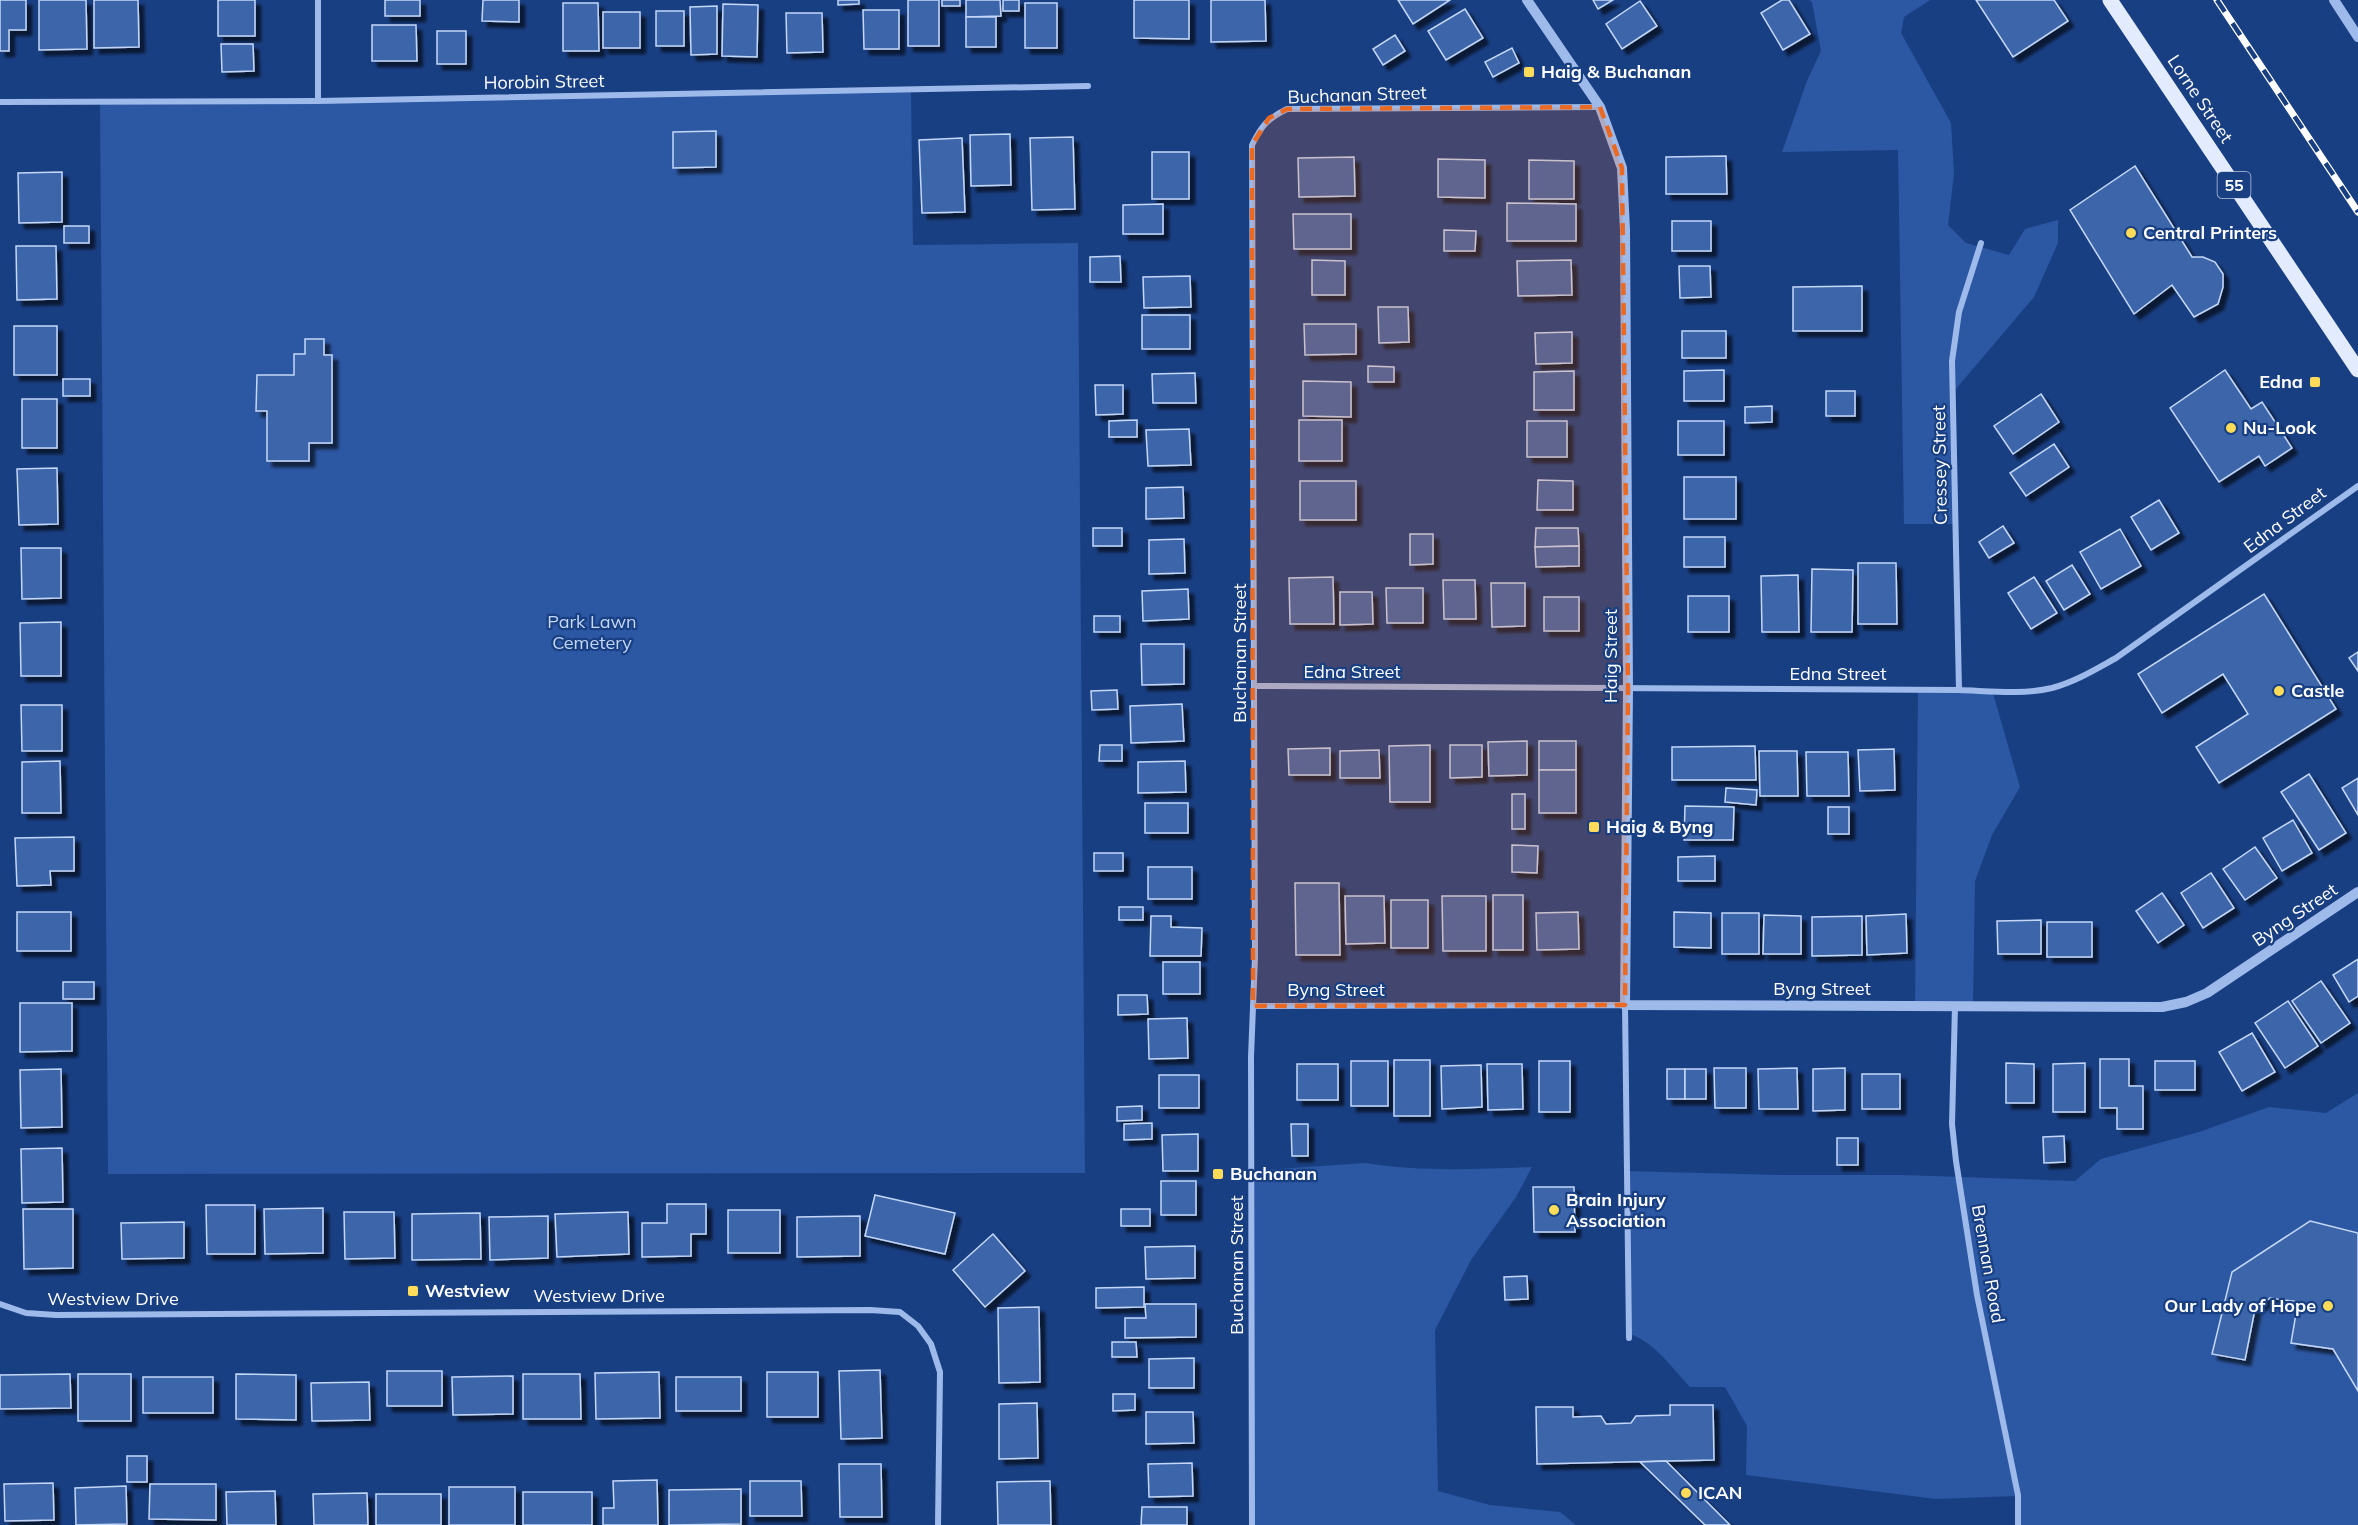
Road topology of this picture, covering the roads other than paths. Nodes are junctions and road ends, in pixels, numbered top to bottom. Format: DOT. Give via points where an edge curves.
graph roads {
  1 [pos="318,0"];
  2 [pos="1527,0"];
  3 [pos="2110,0"];
  4 [pos="2334,0"];
  5 [pos="2358,37"];
  6 [pos="1088,86"];
  7 [pos="318,101"];
  8 [pos="0,102"];
  9 [pos="1600,106"];
  10 [pos="1981,243"];
  11 [pos="2358,370"];
  12 [pos="2358,486"];
  13 [pos="1256,686"];
  14 [pos="1628,689"];
  15 [pos="1959,690"];
  16 [pos="2358,892"];
  17 [pos="1626,1005"];
  18 [pos="1253,1006"];
  19 [pos="1955,1006"];
  20 [pos="0,1304"];
  21 [pos="1629,1338"];
  22 [pos="938,1525"];
  23 [pos="1252,1525"];
  24 [pos="2018,1525"];
  1 -- 7 [label="street"];
  2 -- 9 [label="street, Haig Street"];
  3 -- 11 [label="main road, Lorne Street / 55"];
  4 -- 5 [label="street"];
  6 -- 7 [label="street, Horobin Street"];
  7 -- 8 [label="street, Horobin Street"];
  9 -- 13 [label="street, Buchanan Street" via="1287,109 1269,118 1260,129 1252,145"];
  9 -- 14 [label="street, Haig Street" via="1622,168 1626,230"];
  10 -- 15 [label="street, Cressey Street" via="1959,312 1952,361"];
  12 -- 15 [label="street, Edna Street" via="2116,658 2084,676 2053,688 2018,693"];
  13 -- 14 [label="street, Edna Street"];
  13 -- 18 [label="street, Buchanan Street"];
  14 -- 15 [label="street, Edna Street"];
  14 -- 17 [label="street, Haig Street"];
  16 -- 19 [label="street, Byng Street" via="2234,977 2186,1002 2162,1007"];
  17 -- 18 [label="street, Byng Street"];
  17 -- 19 [label="street, Byng Street"];
  17 -- 21 [label="street, Haig Street"];
  18 -- 23 [label="street, Buchanan Street"];
  19 -- 24 [label="street, Brennan Road" via="1952,1124 1956,1161 1977,1295 2018,1495"];
  20 -- 22 [label="street, Westview Drive" via="26,1313 56,1315 900,1312 918,1326 931,1344 940,1372"];
}
